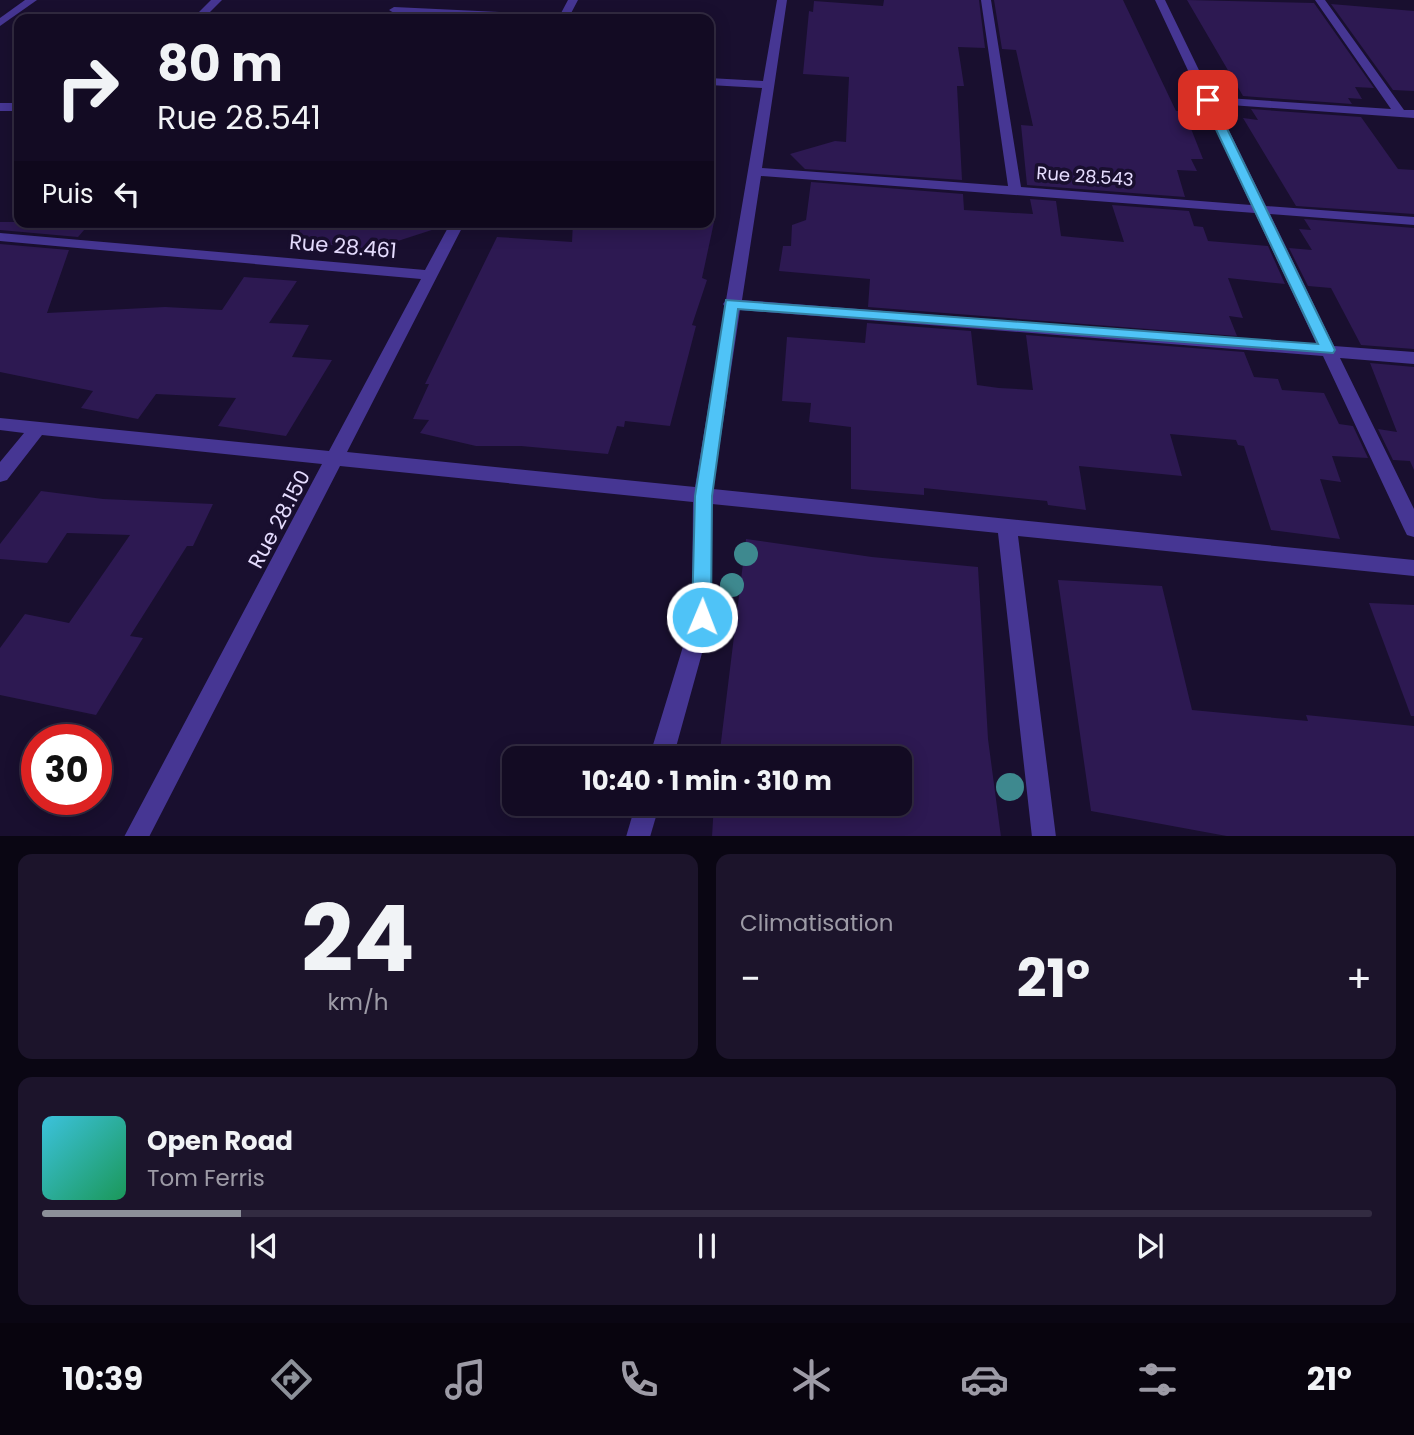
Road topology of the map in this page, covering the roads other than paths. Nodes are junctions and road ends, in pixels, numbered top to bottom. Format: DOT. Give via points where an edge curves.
graph roads {
  1 [pos="32,0"];
  2 [pos="217,0"];
  3 [pos="401,0"];
  4 [pos="782,0"];
  5 [pos="986,0"];
  6 [pos="1160,0"];
  7 [pos="1320,0"];
  8 [pos="394,10"];
  9 [pos="6,14"];
  10 [pos="202,14"];
  11 [pos="390,14"];
  12 [pos="469,14"];
  13 [pos="0,23"];
  14 [pos="714,81"];
  15 [pos="768,85"];
  16 [pos="1208,100"];
  17 [pos="1400,113"];
  18 [pos="1414,114"];
  19 [pos="753,171"];
  20 [pos="1015,190"];
  21 [pos="1260,209"];
  22 [pos="1414,220"];
  23 [pos="455,228"];
  24 [pos="0,237"];
  25 [pos="431,275"];
  26 [pos="731,304"];
  27 [pos="1328,350"];
  28 [pos="1414,358"];
  29 [pos="0,424"];
  30 [pos="38,428"];
  31 [pos="337,458"];
  32 [pos="0,475"];
  33 [pos="703,496"];
  34 [pos="1007,527"];
  35 [pos="1414,529"];
  36 [pos="1414,568"];
  37 [pos="664,746"];
  38 [pos="644,816"];
  39 [pos="136,836"];
  40 [pos="638,836"];
  41 [pos="1044,836"];
  1 -- 9 [label="street"];
  2 -- 10 [label="street"];
  3 -- 8 [label="street"];
  4 -- 15 [label="street"];
  5 -- 20 [label="street"];
  6 -- 16 [label="street"];
  7 -- 17 [label="street"];
  8 -- 11 [label="street"];
  8 -- 12 [label="street"];
  9 -- 13 [label="street"];
  14 -- 15 [label="street"];
  15 -- 19 [label="street"];
  16 -- 17 [label="street"];
  16 -- 21 [label="street"];
  17 -- 18 [label="street"];
  19 -- 20 [label="street, Rue 28.543"];
  19 -- 26 [label="street"];
  20 -- 21 [label="street, Rue 28.543"];
  21 -- 22 [label="street, Rue 28.543"];
  21 -- 27 [label="street"];
  23 -- 25 [label="street, Rue 28.150"];
  24 -- 25 [label="street, Rue 28.461"];
  25 -- 31 [label="street, Rue 28.150"];
  26 -- 27 [label="street"];
  26 -- 33 [label="street"];
  27 -- 28 [label="street"];
  27 -- 35 [label="street"];
  29 -- 30 [label="street"];
  30 -- 31 [label="street"];
  30 -- 32 [label="street"];
  31 -- 33 [label="street"];
  31 -- 39 [label="street, Rue 28.150"];
  33 -- 34 [label="street"];
  33 -- 37 [label="street" via="702,617"];
  34 -- 36 [label="street"];
  34 -- 41 [label="street"];
  38 -- 40 [label="street"];
}
